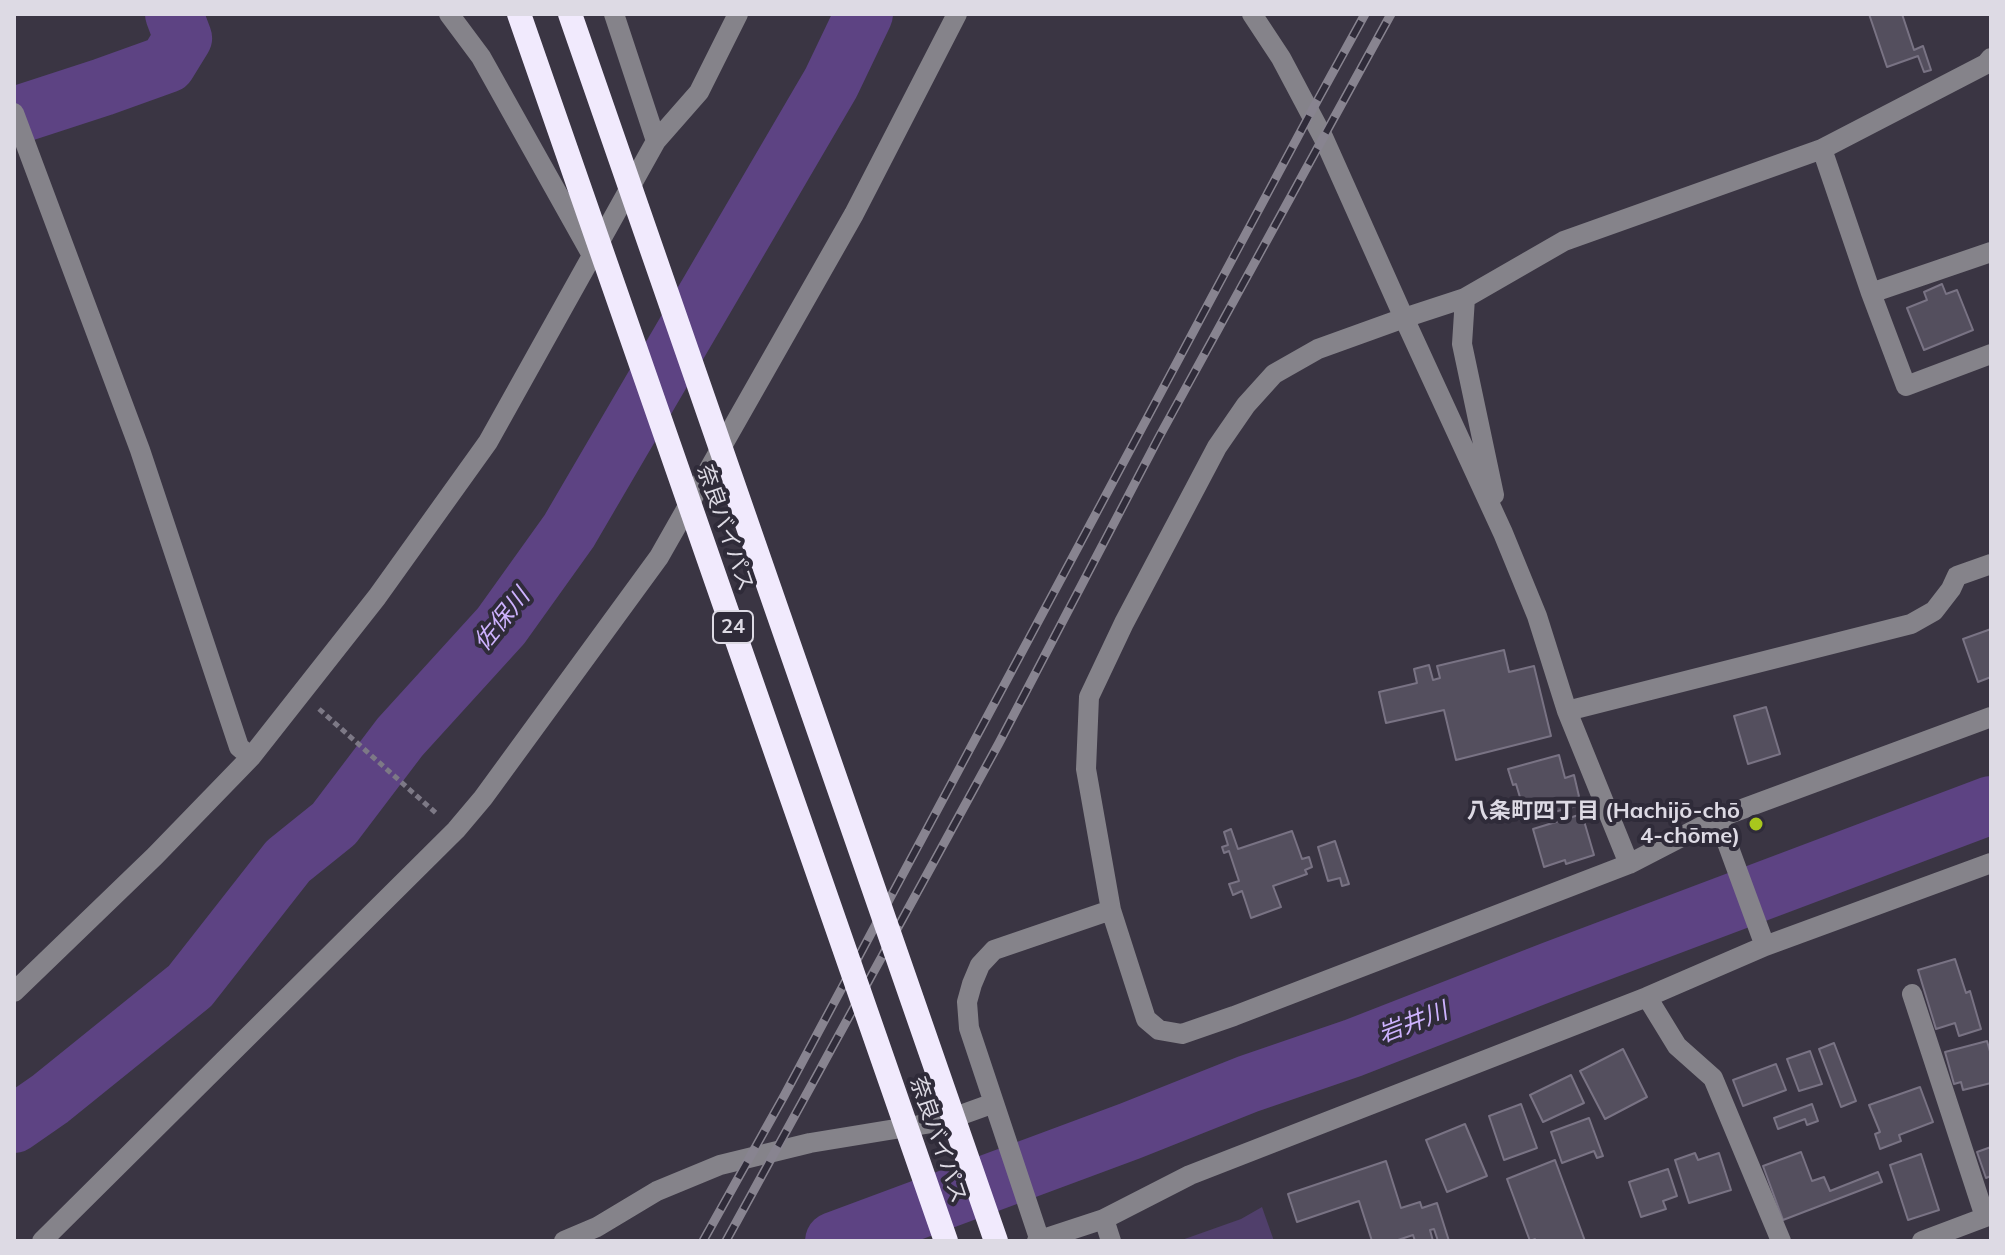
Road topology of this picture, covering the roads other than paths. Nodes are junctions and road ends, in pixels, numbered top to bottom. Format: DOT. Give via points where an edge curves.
graph roads {
  1 [pos="449,14"];
  2 [pos="519,14"];
  3 [pos="570,14"];
  4 [pos="614,14"];
  5 [pos="738,14"];
  6 [pos="957,14"];
  7 [pos="1252,14"];
  8 [pos="1991,58"];
  9 [pos="14,113"];
  10 [pos="21,141"];
  11 [pos="656,141"];
  12 [pos="1822,149"];
  13 [pos="1991,252"];
  14 [pos="593,257"];
  15 [pos="1871,293"];
  16 [pos="1465,298"];
  17 [pos="1404,318"];
  18 [pos="1991,354"];
  19 [pos="1503,533"];
  20 [pos="1991,564"];
  21 [pos="1567,711"];
  22 [pos="1991,717"];
  23 [pos="251,757"];
  24 [pos="1718,818"];
  25 [pos="1991,863"];
  26 [pos="1629,864"];
  27 [pos="1111,910"];
  28 [pos="1763,939"];
  29 [pos="14,992"];
  30 [pos="1912,994"];
  31 [pos="1647,997"];
  32 [pos="997,1113"];
  33 [pos="1988,1216"];
  34 [pos="1104,1219"];
  35 [pos="1038,1236"];
  36 [pos="42,1241"];
  37 [pos="564,1241"];
  38 [pos="946,1241"];
  39 [pos="996,1241"];
  40 [pos="1111,1241"];
  41 [pos="1781,1241"];
  42 [pos="1922,1241"];
  1 -- 14 [label="street" via="481,57"];
  2 -- 38 [label="highway, 奈良バイパス / 24, bridge"];
  3 -- 39 [label="highway, 奈良バイパス / 24, bridge"];
  4 -- 11 [label="street"];
  5 -- 11 [label="street" via="699,92"];
  6 -- 36 [label="street" via="854,214 659,557 483,798"];
  7 -- 17 [label="street" via="1324,139"];
  8 -- 12 [label="street"];
  9 -- 10 [label="street"];
  10 -- 23 [label="street" via="140,450 239,747"];
  11 -- 14 [label="street"];
  12 -- 15 [label="street"];
  12 -- 16 [label="street" via="1564,241"];
  13 -- 15 [label="street"];
  14 -- 23 [label="street" via="488,442 377,597"];
  15 -- 18 [label="street" via="1906,386"];
  16 -- 17 [label="street"];
  16 -- 19 [label="street" via="1462,344"];
  17 -- 19 [label="street"];
  17 -- 27 [label="street" via="1318,349 1274,374 1217,447 1124,623 1089,697 1086,769"];
  19 -- 21 [label="street"];
  20 -- 21 [label="street" via="1957,576 1934,611 1911,624"];
  21 -- 26 [label="street"];
  22 -- 24 [label="street"];
  23 -- 29 [label="street"];
  24 -- 26 [label="street"];
  24 -- 28 [label="street"];
  25 -- 28 [label="street"];
  26 -- 27 [label="street" via="1182,1034 1159,1030 1146,1019"];
  27 -- 32 [label="street" via="994,950 980,965 967,1002 969,1028"];
  28 -- 31 [label="street"];
  30 -- 33 [label="street"];
  31 -- 34 [label="street" via="1190,1175"];
  31 -- 41 [label="street" via="1677,1046 1713,1078"];
  32 -- 35 [label="street"];
  32 -- 37 [label="street" via="810,1143 720,1165 657,1191"];
  33 -- 42 [label="street"];
  34 -- 35 [label="street"];
  34 -- 40 [label="street"];
}
